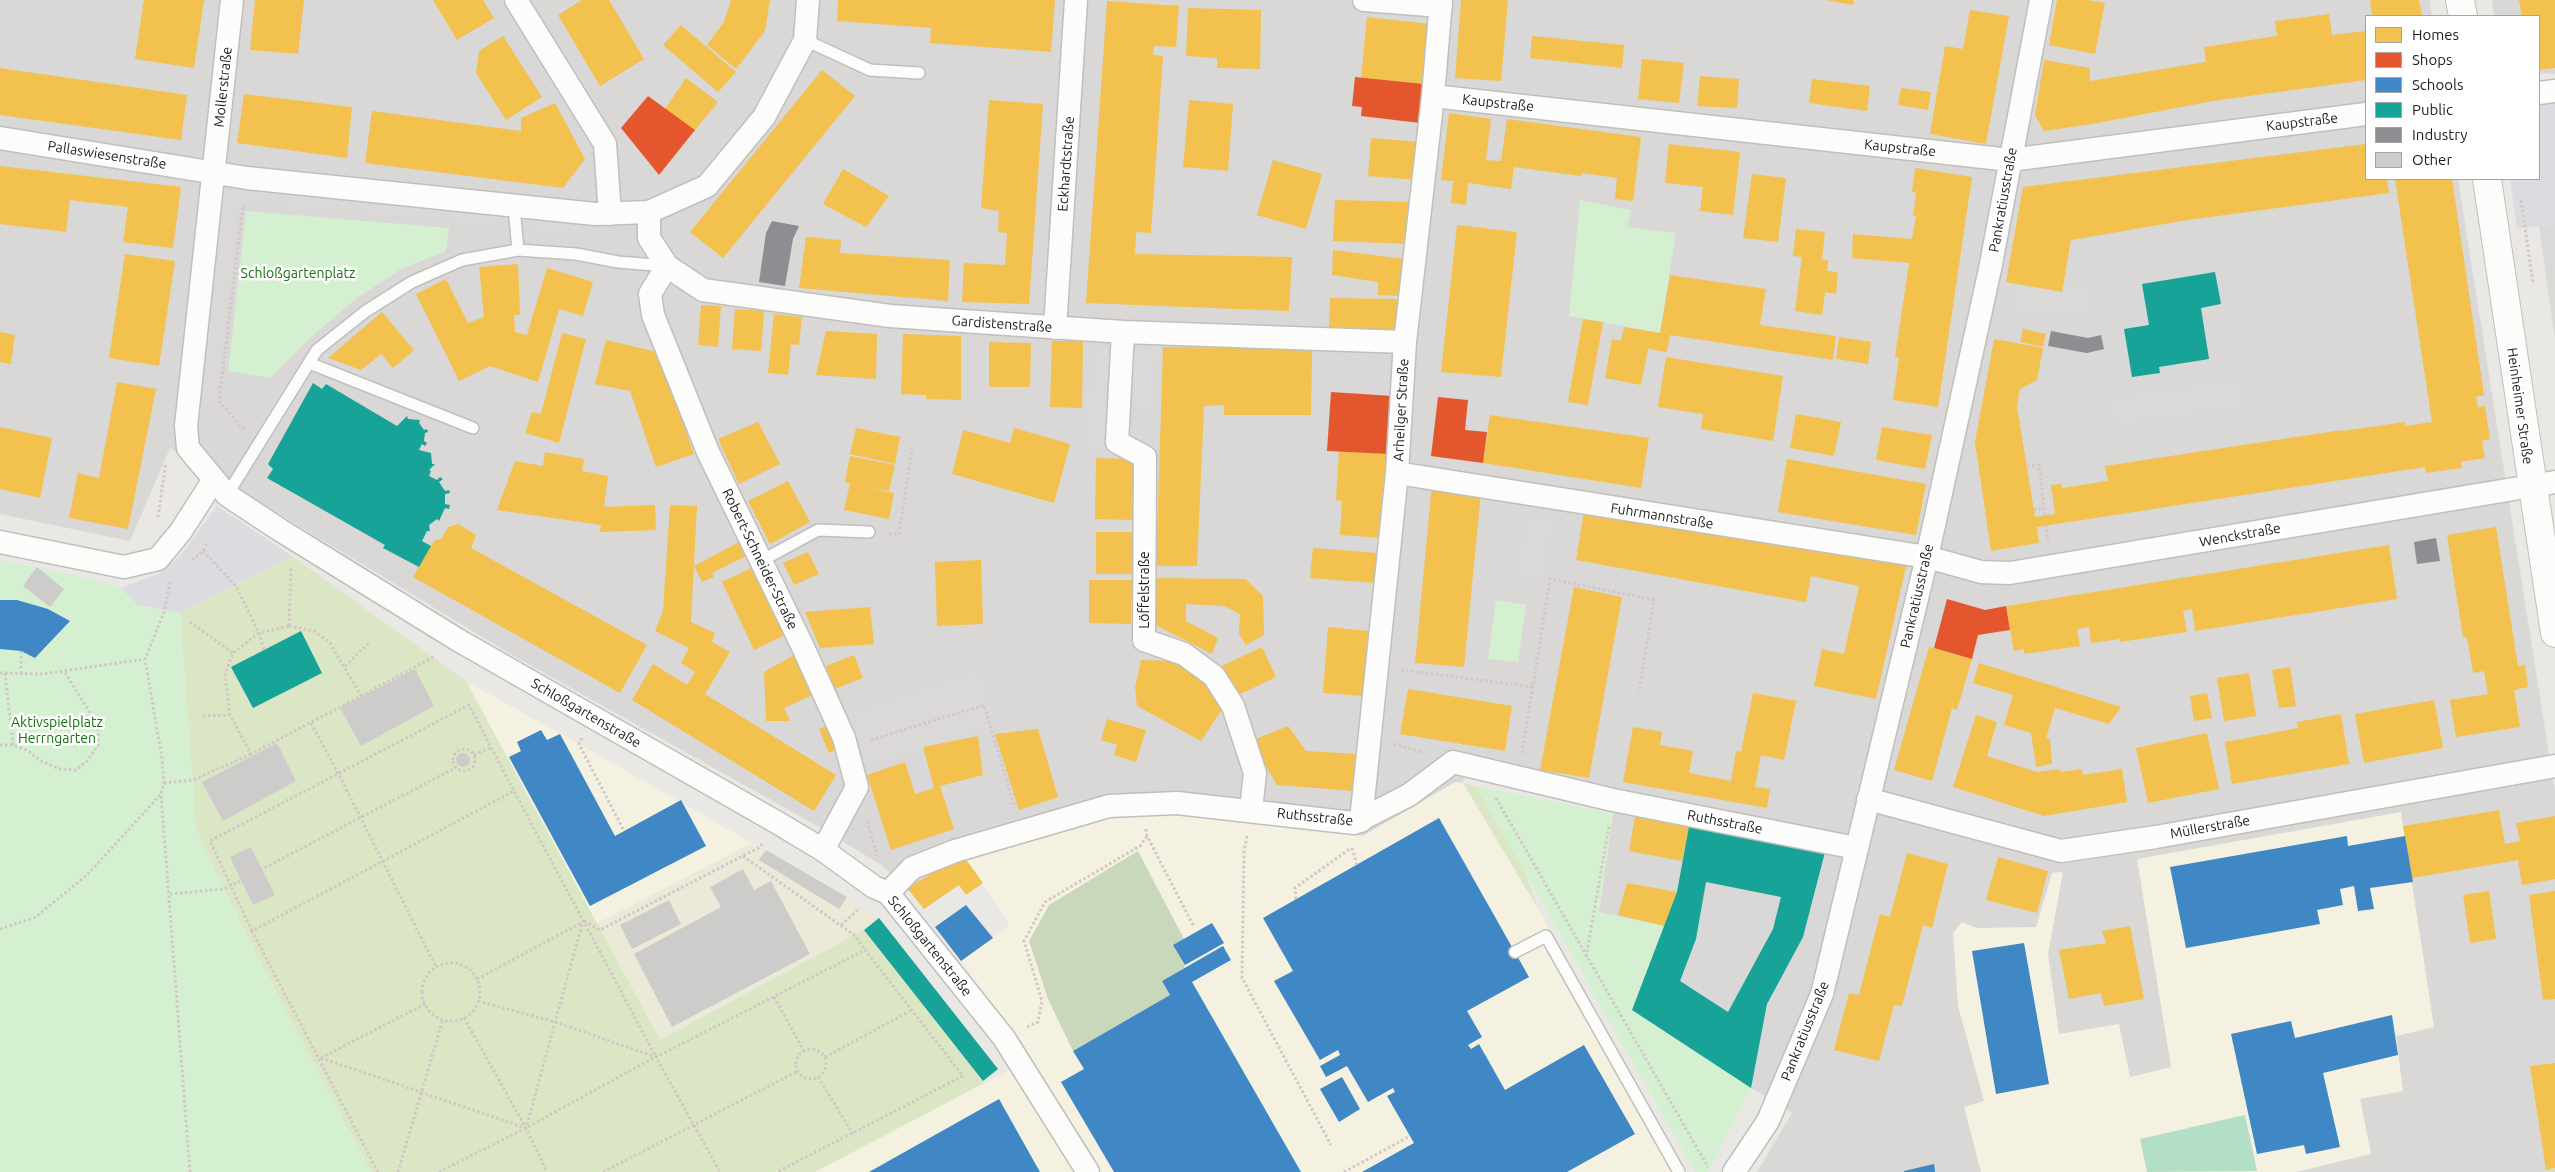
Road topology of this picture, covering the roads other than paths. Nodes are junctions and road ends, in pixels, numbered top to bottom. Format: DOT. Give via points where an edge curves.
graph roads {
  1 [pos="232,0"];
  2 [pos="516,0"];
  3 [pos="808,0"];
  4 [pos="1076,0"];
  5 [pos="1364,0"];
  6 [pos="2041,0"];
  7 [pos="2460,0"];
  8 [pos="1441,3"];
  9 [pos="2463,15"];
  10 [pos="805,40"];
  11 [pos="919,73"];
  12 [pos="2555,90"];
  13 [pos="2540,93"];
  14 [pos="1433,96"];
  15 [pos="2365,114"];
  16 [pos="0,138"];
  17 [pos="2010,160"];
  18 [pos="214,173"];
  19 [pos="2487,180"];
  20 [pos="514,207"];
  21 [pos="649,212"];
  22 [pos="610,214"];
  23 [pos="518,250"];
  24 [pos="667,266"];
  25 [pos="1055,328"];
  26 [pos="1123,332"];
  27 [pos="1405,342"];
  28 [pos="309,364"];
  29 [pos="473,428"];
  30 [pos="1397,473"];
  31 [pos="2543,483"];
  32 [pos="220,488"];
  33 [pos="869,532"];
  34 [pos="0,542"];
  35 [pos="1927,557"];
  36 [pos="761,561"];
  37 [pos="2555,633"];
  38 [pos="2555,766"];
  39 [pos="1868,799"];
  40 [pos="1251,810"];
  41 [pos="1358,822"];
  42 [pos="1856,848"];
  43 [pos="823,850"];
  44 [pos="888,893"];
  45 [pos="1515,952"];
  46 [pos="1088,1172"];
  47 [pos="1679,1172"];
  48 [pos="1734,1172"];
  1 -- 18 [label="street, Mollerstraße"];
  2 -- 22 [label="street" via="605,144"];
  3 -- 10 [label="street"];
  4 -- 25 [label="street, Eckhardtstraße"];
  5 -- 8 [label="street"];
  6 -- 17 [label="street, Pankratiusstraße"];
  7 -- 9 [label="street"];
  8 -- 14 [label="street, Arheilger Straße"];
  10 -- 11 [label="lane" via="870,70"];
  10 -- 21 [label="street" via="764,117 707,186"];
  12 -- 13 [label="street"];
  14 -- 17 [label="street, Kaupstraße"];
  14 -- 27 [label="street, Arheilger Straße"];
  15 -- 17 [label="street, Kaupstraße"];
  16 -- 18 [label="street, Pallaswiesenstraße"];
  17 -- 35 [label="street, Pankratiusstraße" via="1990,269"];
  18 -- 20 [label="street"];
  18 -- 32 [label="street" via="186,426 188,448"];
  19 -- 31 [label="street, Heinheimer Straße"];
  20 -- 22 [label="street"];
  20 -- 23 [label="lane"];
  21 -- 22 [label="street"];
  21 -- 24 [label="street, Gardistenstraße" via="649,238"];
  23 -- 24 [label="lane"];
  23 -- 28 [label="lane" via="462,260 412,282 359,316 317,350"];
  24 -- 25 [label="street, Gardistenstraße" via="703,290 890,316"];
  24 -- 36 [label="street, Robert-Schneider-Straße" via="650,294 653,315 708,452"];
  25 -- 26 [label="street, Gardistenstraße"];
  26 -- 27 [label="street, Gardistenstraße"];
  26 -- 40 [label="street, Löffelstraße" via="1117,442 1145,458 1144,640 1184,654 1214,676 1233,706 1255,773"];
  27 -- 30 [label="street, Arheilger Straße"];
  28 -- 29 [label="lane"];
  28 -- 32 [label="lane" via="257,445"];
  30 -- 35 [label="street, Fuhrmannstraße"];
  30 -- 41 [label="street, Arheilger Straße" via="1371,736"];
  31 -- 35 [label="street, Wenckstraße" via="2010,573 1981,572"];
  31 -- 37 [label="street, Heinheimer Straße"];
  32 -- 34 [label="street" via="158,560 124,567"];
  32 -- 43 [label="street, Schloßgartenstraße" via="458,640"];
  33 -- 36 [label="lane" via="818,530"];
  35 -- 39 [label="street, Pankratiusstraße"];
  36 -- 43 [label="street, Robert-Schneider-Straße" via="846,747 858,787"];
  38 -- 39 [label="street, Müllerstraße" via="2061,851"];
  39 -- 42 [label="street, Pankratiusstraße"];
  40 -- 41 [label="street, Ruthsstraße"];
  40 -- 44 [label="street, Ruthsstraße" via="1177,803 1109,806 955,851 912,868"];
  41 -- 42 [label="street, Ruthsstraße" via="1409,795 1453,762 1613,800"];
  42 -- 48 [label="street, Pankratiusstraße" via="1822,994 1768,1121"];
  43 -- 44 [label="street, Schloßgartenstraße" via="874,887"];
  44 -- 46 [label="street, Schloßgartenstraße" via="1004,1038"];
  45 -- 47 [label="lane" via="1546,936"];
}
